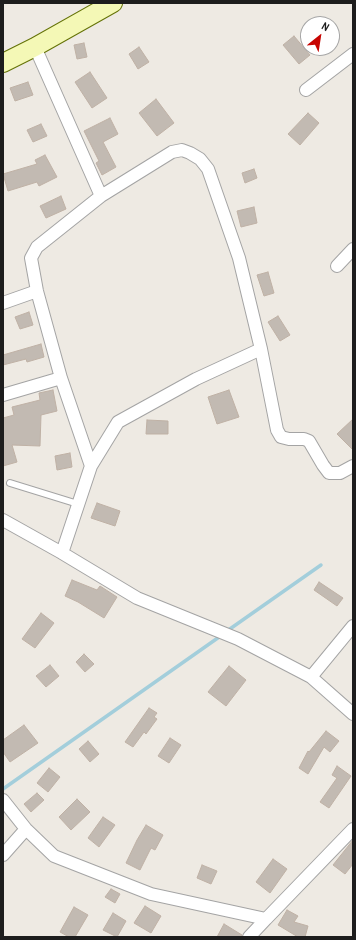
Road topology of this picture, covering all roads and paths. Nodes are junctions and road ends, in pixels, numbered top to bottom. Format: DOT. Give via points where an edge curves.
graph roads {
  1 [pos="113,3"];
  2 [pos="35,47"];
  3 [pos="353,54"];
  4 [pos="3,63"];
  5 [pos="306,90"];
  6 [pos="101,196"];
  7 [pos="353,250"];
  8 [pos="337,266"];
  9 [pos="37,291"];
  10 [pos="3,303"];
  11 [pos="261,349"];
  12 [pos="61,378"];
  13 [pos="3,395"];
  14 [pos="91,466"];
  15 [pos="353,466"];
  16 [pos="10,483"];
  17 [pos="78,504"];
  18 [pos="3,520"];
  19 [pos="62,553"];
  20 [pos="353,626"];
  21 [pos="311,677"];
  22 [pos="353,714"];
  23 [pos="3,800"];
  24 [pos="26,828"];
  25 [pos="353,829"];
  26 [pos="3,856"];
  27 [pos="266,919"];
  28 [pos="253,936"];
  1 -- 2 [label="street"];
  2 -- 4 [label="street"];
  2 -- 6 [label="street"];
  3 -- 5 [label="street"];
  6 -- 9 [label="street" via="37,247 31,258"];
  6 -- 11 [label="street" via="172,152 182,150 200,159 208,169 239,258"];
  7 -- 8 [label="street"];
  9 -- 10 [label="street"];
  9 -- 12 [label="street"];
  11 -- 14 [label="street" via="196,379 118,422"];
  11 -- 15 [label="street" via="277,430 281,437 309,441 329,473 340,473"];
  12 -- 13 [label="street"];
  12 -- 14 [label="street"];
  14 -- 17 [label="street"];
  16 -- 17 [label="lane"];
  17 -- 19 [label="street"];
  18 -- 19 [label="street"];
  19 -- 21 [label="street" via="137,598 238,639"];
  20 -- 21 [label="street"];
  21 -- 22 [label="street"];
  23 -- 24 [label="street"];
  24 -- 26 [label="street"];
  24 -- 27 [label="street" via="54,856 151,894"];
  25 -- 27 [label="street"];
  27 -- 28 [label="street"];
}
